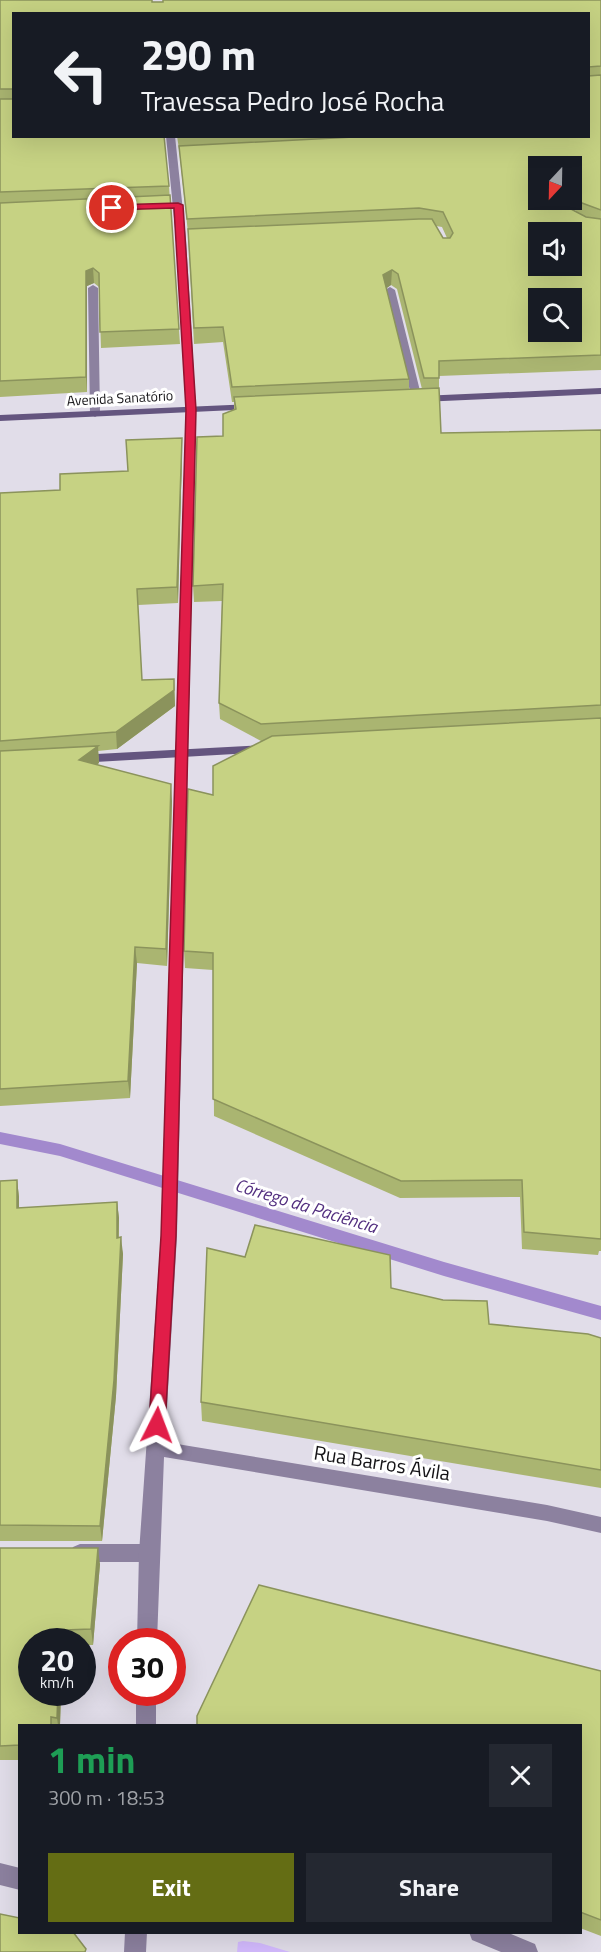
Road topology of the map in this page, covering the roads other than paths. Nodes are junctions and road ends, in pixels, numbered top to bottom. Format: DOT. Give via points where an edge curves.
graph roads {
  1 [pos="171,138"];
  2 [pos="93,288"];
  3 [pos="390,290"];
  4 [pos="601,391"];
  5 [pos="262,406"];
  6 [pos="191,410"];
  7 [pos="95,414"];
  8 [pos="0,418"];
  9 [pos="278,748"];
  10 [pos="183,754"];
  11 [pos="66,759"];
  12 [pos="156,1448"];
  13 [pos="601,1525"];
  14 [pos="57,1552"];
  15 [pos="149,1553"];
  16 [pos="147,1628"];
  17 [pos="146,1706"];
  18 [pos="146,1724"];
  19 [pos="0,1874"];
  20 [pos="18,1878"];
  21 [pos="136,1934"];
  22 [pos="485,1934"];
  23 [pos="135,1952"];
  24 [pos="527,1952"];
  1 -- 6 [label="street" via="178,155 172,205 187,239"];
  2 -- 7 [label="street"];
  3 -- 4 [label="street" via="411,399"];
  5 -- 6 [label="street, Avenida Sanatório"];
  6 -- 7 [label="street, Avenida Sanatório"];
  6 -- 10 [label="street"];
  7 -- 8 [label="street, Avenida Sanatório"];
  9 -- 10 [label="street"];
  10 -- 11 [label="street"];
  10 -- 12 [label="street" via="169,1236"];
  12 -- 13 [label="street, Rua Barros Ávila"];
  12 -- 15 [label="street"];
  14 -- 15 [label="street"];
  15 -- 16 [label="street"];
  17 -- 18 [label="street"];
  19 -- 20 [label="street"];
  21 -- 23 [label="street"];
  22 -- 24 [label="street"];
}
